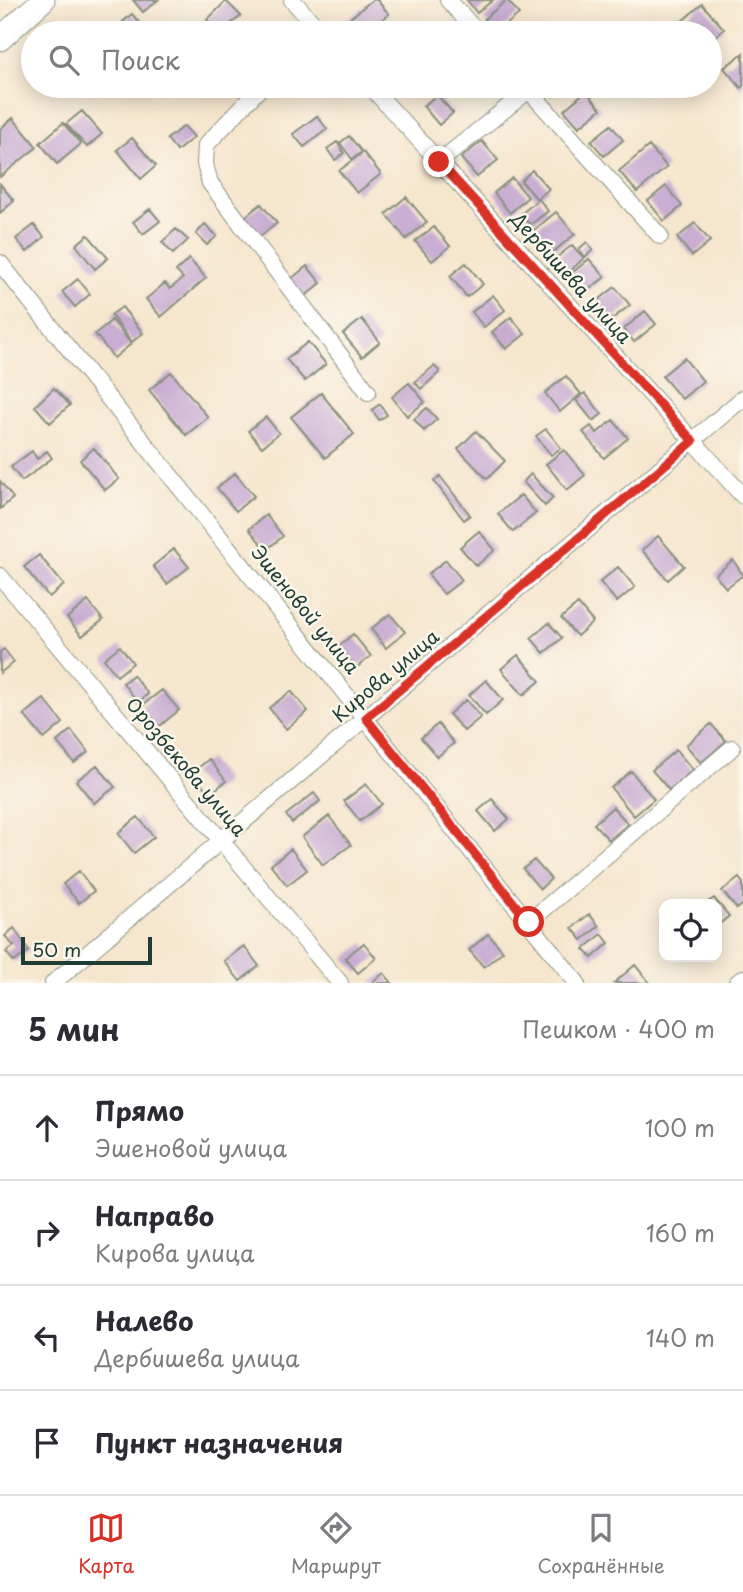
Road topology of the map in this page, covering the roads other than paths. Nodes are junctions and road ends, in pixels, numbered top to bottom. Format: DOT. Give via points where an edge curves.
graph roads {
  1 [pos="43,0"];
  2 [pos="292,0"];
  3 [pos="448,0"];
  4 [pos="309,21"];
  5 [pos="467,21"];
  6 [pos="0,38"];
  7 [pos="251,98"];
  8 [pos="381,98"];
  9 [pos="515,98"];
  10 [pos="536,98"];
  11 [pos="439,162"];
  12 [pos="660,236"];
  13 [pos="0,263"];
  14 [pos="368,392"];
  15 [pos="743,398"];
  16 [pos="693,441"];
  17 [pos="743,496"];
  18 [pos="0,576"];
  19 [pos="366,718"];
  20 [pos="732,748"];
  21 [pos="223,840"];
  22 [pos="529,922"];
  23 [pos="743,978"];
  24 [pos="53,983"];
  25 [pos="340,983"];
  26 [pos="577,983"];
  27 [pos="737,983"];
  1 -- 6 [label="main road"];
  2 -- 4 [label="street"];
  3 -- 5 [label="street"];
  7 -- 14 [label="street" via="206,145 210,183"];
  8 -- 11 [label="street, Дербишева улица"];
  9 -- 11 [label="street"];
  10 -- 12 [label="street"];
  11 -- 16 [label="street, Дербишева улица"];
  13 -- 19 [label="street, Эшеновой улица"];
  15 -- 16 [label="street, Кирова улица"];
  16 -- 17 [label="street, Дербишева улица"];
  16 -- 19 [label="street, Кирова улица"];
  18 -- 21 [label="street, Орозбекова улица"];
  19 -- 21 [label="street, Кирова улица"];
  19 -- 22 [label="street, Эшеновой улица"];
  20 -- 22 [label="street"];
  21 -- 24 [label="street, Кирова улица"];
  21 -- 25 [label="street, Орозбекова улица"];
  22 -- 26 [label="street, Эшеновой улица"];
  23 -- 27 [label="street"];
}
